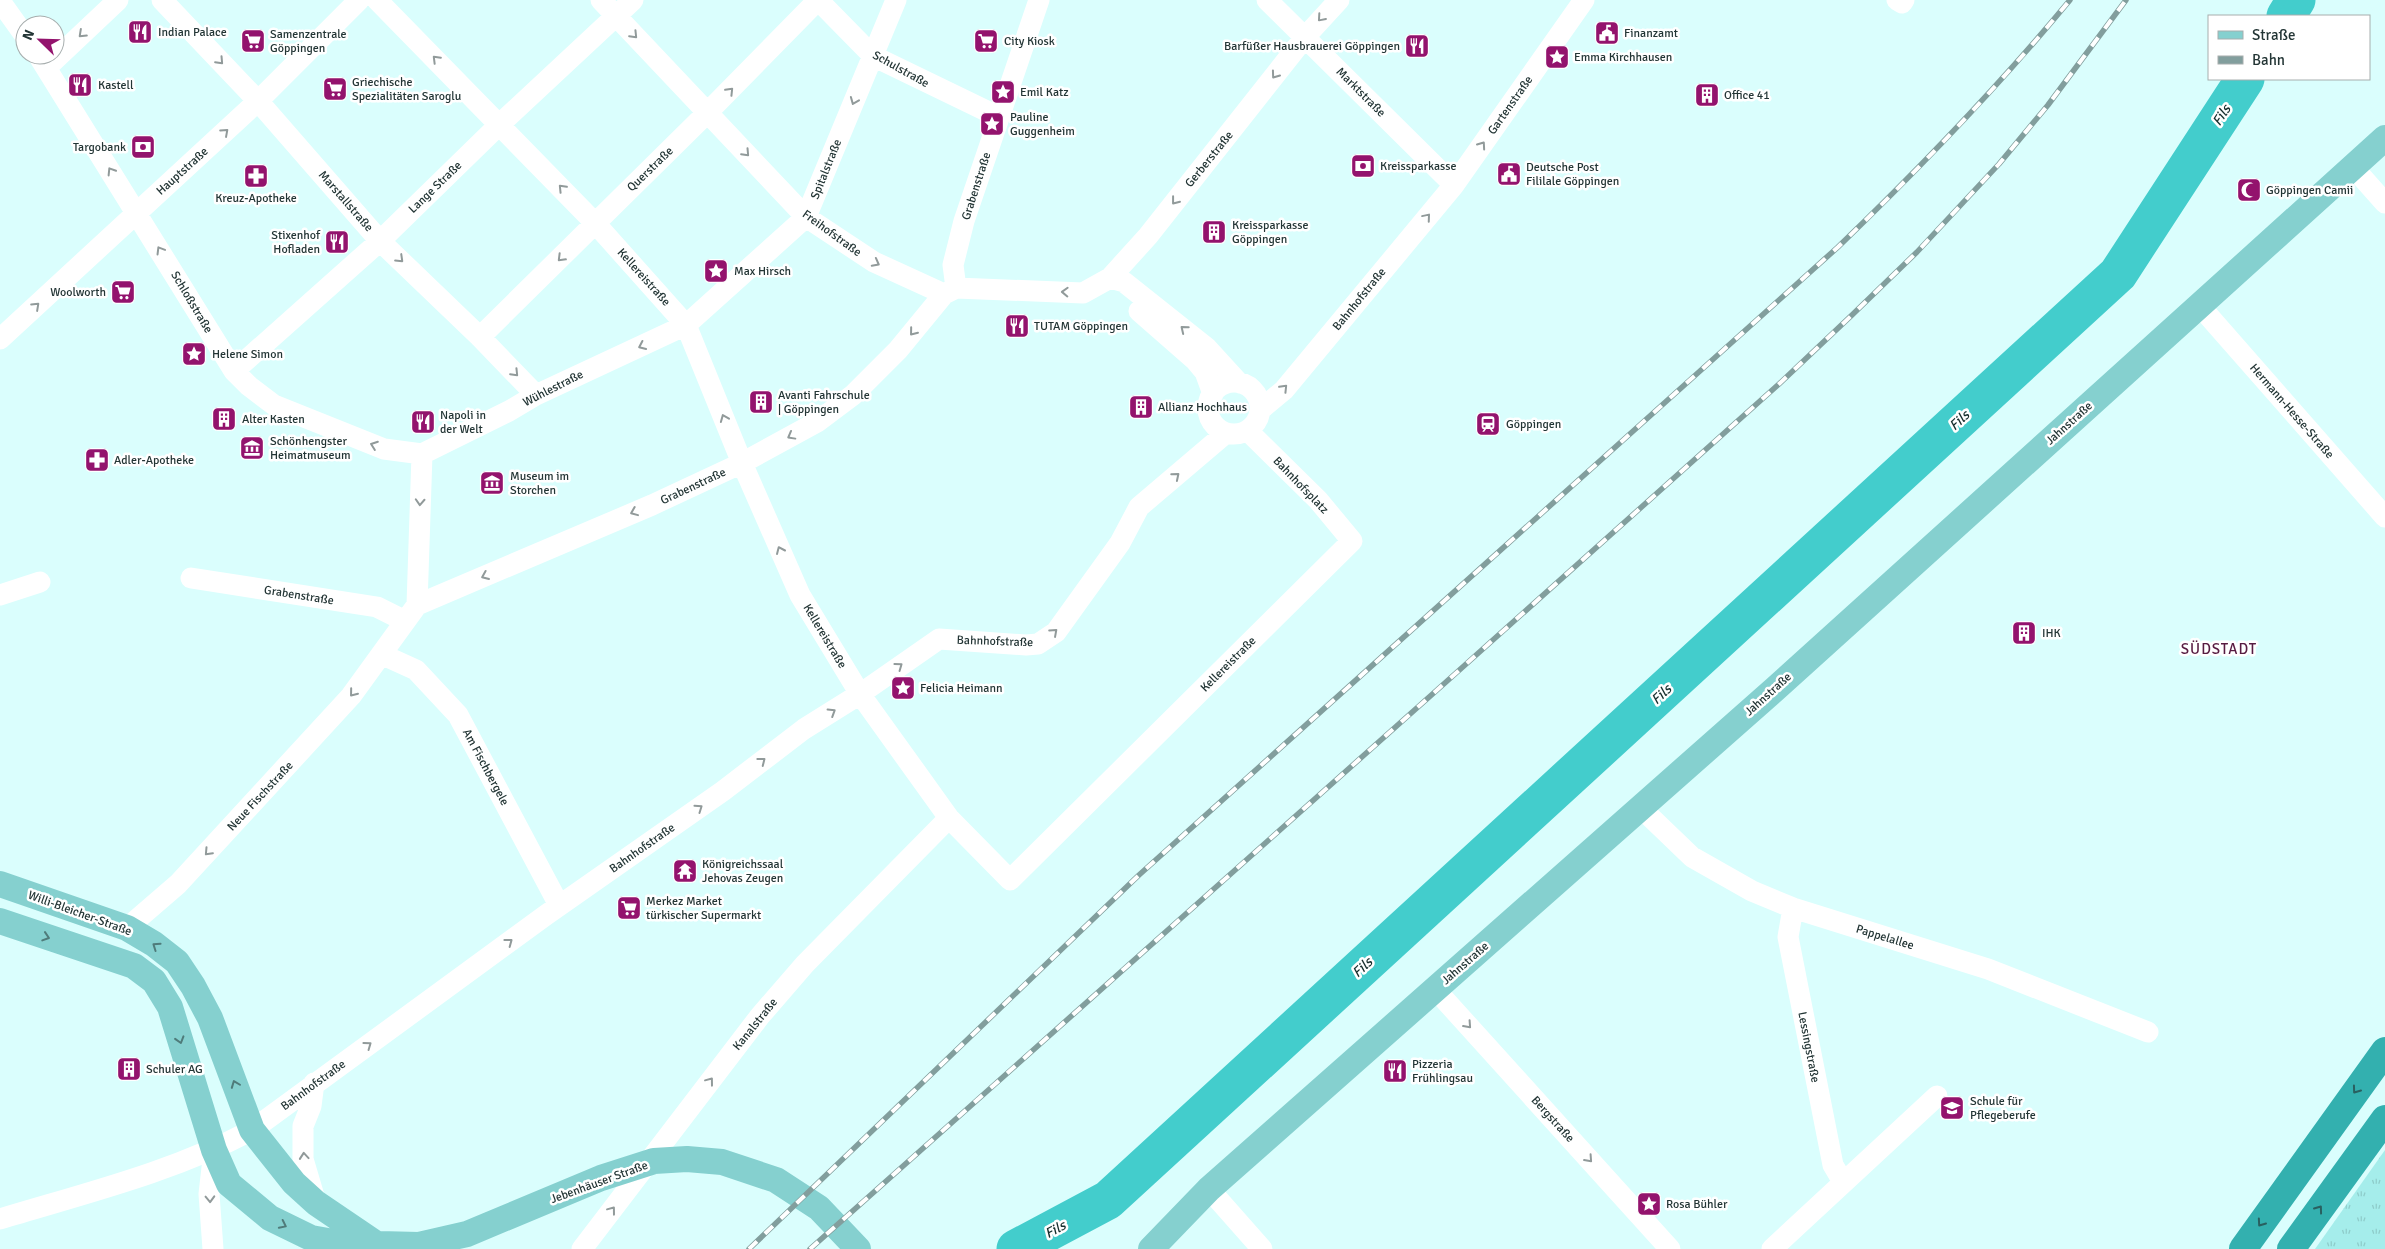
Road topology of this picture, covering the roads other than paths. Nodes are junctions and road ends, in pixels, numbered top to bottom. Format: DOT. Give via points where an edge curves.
graph roads {
  1 [pos="118,0"];
  2 [pos="162,0"];
  3 [pos="359,0"];
  4 [pos="377,0"];
  5 [pos="601,0"];
  6 [pos="634,0"];
  7 [pos="818,0"];
  8 [pos="896,0"];
  9 [pos="1039,0"];
  10 [pos="1267,0"];
  11 [pos="1339,0"];
  12 [pos="1584,0"];
  13 [pos="0,1"];
  14 [pos="616,16"];
  15 [pos="15,22"];
  16 [pos="1305,37"];
  17 [pos="65,43"];
  18 [pos="873,56"];
  19 [pos="45,65"];
  20 [pos="258,102"];
  21 [pos="708,112"];
  22 [pos="999,117"];
  23 [pos="500,124"];
  24 [pos="2385,138"];
  25 [pos="2353,167"];
  26 [pos="1454,185"];
  27 [pos="2385,203"];
  28 [pos="137,212"];
  29 [pos="806,217"];
  30 [pos="595,223"];
  31 [pos="380,241"];
  32 [pos="1110,278"];
  33 [pos="950,291"];
  34 [pos="2199,305"];
  35 [pos="686,325"];
  36 [pos="480,336"];
  37 [pos="0,339"];
  38 [pos="234,371"];
  39 [pos="1239,383"];
  40 [pos="1213,394"];
  41 [pos="536,395"];
  42 [pos="1260,410"];
  43 [pos="1248,430"];
  44 [pos="1226,432"];
  45 [pos="422,454"];
  46 [pos="742,463"];
  47 [pos="2385,517"];
  48 [pos="1352,541"];
  49 [pos="191,578"];
  50 [pos="40,582"];
  51 [pos="0,595"];
  52 [pos="411,613"];
  53 [pos="383,654"];
  54 [pos="860,694"];
  55 [pos="1641,808"];
  56 [pos="949,818"];
  57 [pos="0,884"];
  58 [pos="559,905"];
  59 [pos="1793,908"];
  60 [pos="0,921"];
  61 [pos="128,928"];
  62 [pos="111,958"];
  63 [pos="1435,989"];
  64 [pos="2148,1032"];
  65 [pos="2385,1051"];
  66 [pos="314,1084"];
  67 [pos="1937,1096"];
  68 [pos="2378,1127"];
  69 [pos="252,1130"];
  70 [pos="214,1150"];
  71 [pos="1843,1182"];
  72 [pos="1209,1189"];
  73 [pos="316,1204"];
  74 [pos="0,1219"];
  75 [pos="378,1244"];
  76 [pos="213,1249"];
  77 [pos="582,1249"];
  78 [pos="858,1249"];
  79 [pos="1151,1249"];
  80 [pos="1262,1249"];
  81 [pos="1670,1249"];
  82 [pos="1772,1249"];
  83 [pos="2243,1249"];
  84 [pos="2291,1249"];
  1 -- 17 [label="street, one-way"];
  2 -- 20 [label="street, Marstallstraße, one-way"];
  3 -- 20 [label="street, Hauptstraße"];
  23 -- 4 [label="street, Kellereistraße, one-way"];
  5 -- 14 [label="street, Freihofstraße"];
  6 -- 14 [label="street, Lange Straße"];
  7 -- 18 [label="street, Schulstraße"];
  21 -- 7 [label="street, Querstraße, one-way"];
  8 -- 18 [label="street, Spitalstraße"];
  9 -- 22 [label="street, Grabenstraße"];
  10 -- 16 [label="street, Marktstraße"];
  11 -- 16 [label="street, Gerberstraße, one-way"];
  26 -- 12 [label="street, Gartenstraße, one-way"];
  13 -- 15 [label="street"];
  14 -- 21 [label="street, Freihofstraße, one-way"];
  14 -- 23 [label="street, Lange Straße"];
  16 -- 26 [label="street, Marktstraße"];
  16 -- 32 [label="street, Gerberstraße, one-way" via="1148,236"];
  18 -- 22 [label="street, Schulstraße"];
  18 -- 29 [label="street, Spitalstraße, one-way"];
  28 -- 19 [label="street, Schloßstraße, one-way"];
  28 -- 20 [label="street, Hauptstraße, one-way"];
  20 -- 31 [label="street, Marstallstraße"];
  21 -- 29 [label="street, Freihofstraße, one-way"];
  21 -- 30 [label="street, Querstraße"];
  22 -- 33 [label="street, Grabenstraße" via="964,221"];
  30 -- 23 [label="street, Kellereistraße, one-way"];
  23 -- 31 [label="street, Lange Straße"];
  24 -- 25 [label="main road, Jahnstraße"];
  25 -- 27 [label="street"];
  25 -- 34 [label="main road, Jahnstraße"];
  42 -- 26 [label="street, Bahnhofstraße, one-way" via="1284,390"];
  37 -- 28 [label="street, Hauptstraße, one-way"];
  38 -- 28 [label="street, Schloßstraße, one-way"];
  29 -- 33 [label="street, Freihofstraße, one-way" via="874,262"];
  29 -- 35 [label="street, Spitalstraße"];
  30 -- 35 [label="street, Kellereistraße"];
  30 -- 36 [label="street, Querstraße, one-way"];
  31 -- 36 [label="street, Marstallstraße, one-way"];
  31 -- 38 [label="street, Lange Straße"];
  32 -- 33 [label="street, Freihofstraße, one-way" via="1083,293"];
  39 -- 32 [label="street, one-way" via="1207,348 1124,282"];
  32 -- 40 [label="street" via="1116,292 1195,360 1205,372"];
  33 -- 46 [label="street, Grabenstraße, one-way" via="853,395 817,422"];
  34 -- 47 [label="street, Hermann-Hesse-Straße"];
  34 -- 55 [label="main road, Jahnstraße"];
  35 -- 41 [label="street, Wühlestraße, one-way"];
  46 -- 35 [label="street, Kellereistraße, one-way"];
  36 -- 41 [label="street, Marstallstraße, one-way"];
  45 -- 38 [label="street, Schloßstraße, one-way" via="384,449 274,405"];
  39 -- 40 [label="street" via="1224,384"];
  39 -- 42 [label="street" via="1252,389 1260,402"];
  40 -- 44 [label="street" via="1210,416 1214,424"];
  41 -- 45 [label="street, Wühlestraße"];
  42 -- 43 [label="street" via="1254,425"];
  43 -- 44 [label="street" via="1233,434"];
  43 -- 48 [label="street, Bahnhofsplatz" via="1318,500"];
  54 -- 44 [label="street, Bahnhofstraße, one-way" via="939,639 1038,644 1056,632 1120,543 1139,507"];
  45 -- 52 [label="street, one-way"];
  46 -- 52 [label="street, Grabenstraße, one-way"];
  54 -- 46 [label="street, Kellereistraße, one-way" via="800,595"];
  48 -- 56 [label="street, Kellereistraße" via="1010,880"];
  49 -- 52 [label="street, Grabenstraße"];
  50 -- 51 [label="street"];
  52 -- 53 [label="street"];
  53 -- 58 [label="street, Am Fischbergele" via="416,670 458,715"];
  53 -- 61 [label="street, Neue Fischstraße, one-way" via="351,696 238,820 178,884"];
  54 -- 56 [label="street, Kellereistraße"];
  58 -- 54 [label="street, Bahnhofstraße, one-way" via="723,791 804,729"];
  55 -- 59 [label="street, Pappelallee" via="1692,857 1736,884"];
  55 -- 63 [label="main road, Jahnstraße"];
  77 -- 56 [label="street, Kanalstraße, one-way" via="760,1016 805,964"];
  57 -- 61 [label="main road, Willi-Bleicher-Straße"];
  66 -- 58 [label="street, Bahnhofstraße, one-way"];
  59 -- 64 [label="street, Pappelallee" via="1988,969"];
  59 -- 71 [label="street, Lessingstraße" via="1788,937 1833,1165"];
  60 -- 62 [label="main road, one-way"];
  61 -- 62 [label="main road"];
  69 -- 61 [label="main road, Willi-Bleicher-Straße, one-way" via="210,1018 193,986 177,962"];
  62 -- 70 [label="main road, one-way" via="134,966 154,981 170,1007"];
  63 -- 72 [label="main road, Jahnstraße"];
  63 -- 81 [label="street, Bergstraße, one-way"];
  65 -- 83 [label="highway, one-way"];
  66 -- 69 [label="street, Bahnhofstraße"];
  73 -- 66 [label="street, one-way" via="303,1159 304,1126"];
  67 -- 71 [label="street"];
  84 -- 68 [label="highway, one-way"];
  69 -- 70 [label="street, Bahnhofstraße"];
  69 -- 73 [label="main road" via="294,1183"];
  70 -- 74 [label="street, Bahnhofstraße" via="177,1166"];
  70 -- 75 [label="main road, Jebenhäuser Straße, one-way" via="229,1184 270,1218 311,1238"];
  70 -- 76 [label="street, one-way" via="210,1194"];
  71 -- 82 [label="street"];
  72 -- 79 [label="main road, Jahnstraße"];
  72 -- 80 [label="street"];
  73 -- 75 [label="main road"];
  75 -- 78 [label="main road, Jebenhäuser Straße" via="419,1246 467,1234 601,1178 654,1161 687,1159 722,1162 776,1180 819,1208"];
}
